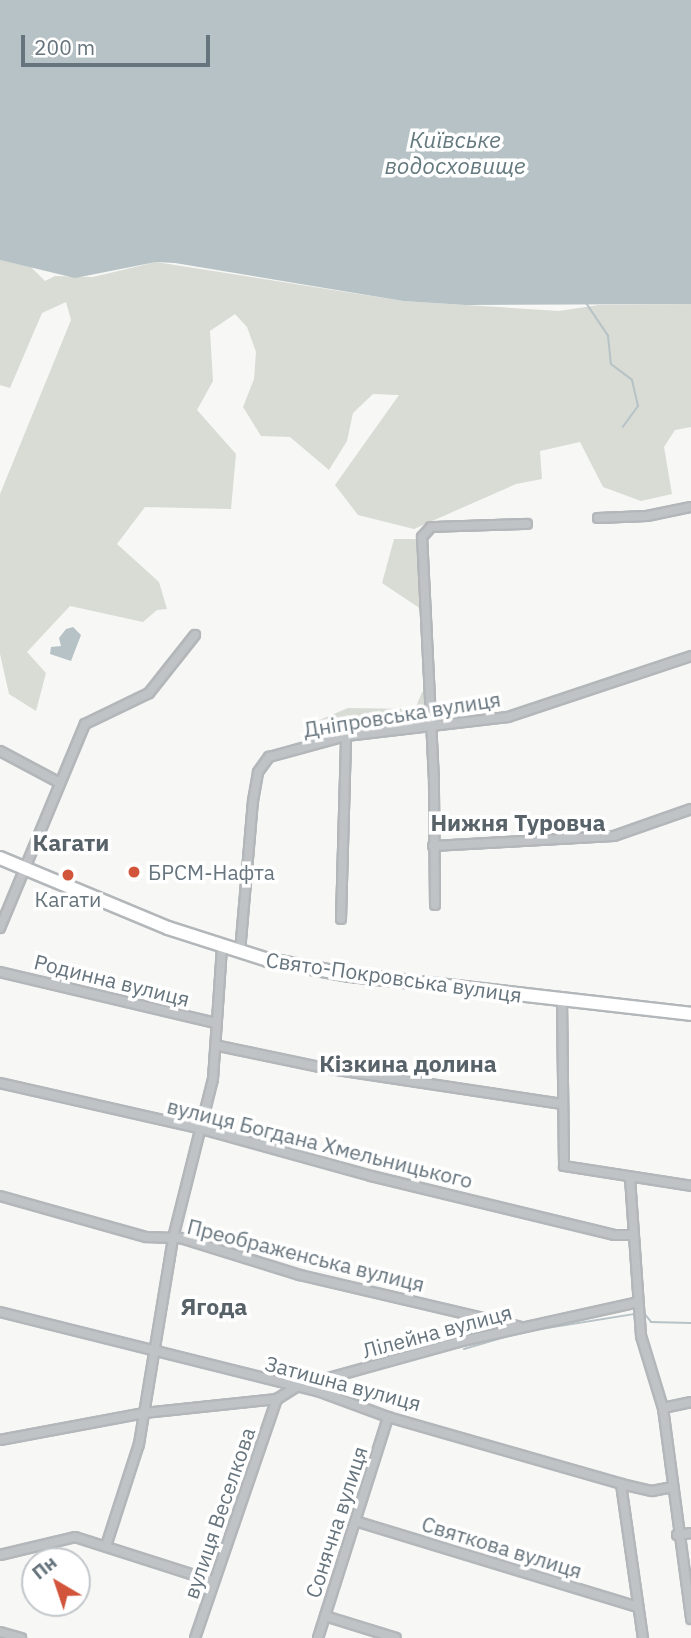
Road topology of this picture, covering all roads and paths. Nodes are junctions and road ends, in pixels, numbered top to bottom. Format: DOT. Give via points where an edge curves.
graph roads {
  1 [pos="691,507"];
  2 [pos="598,518"];
  3 [pos="527,524"];
  4 [pos="195,635"];
  5 [pos="691,656"];
  6 [pos="431,725"];
  7 [pos="346,736"];
  8 [pos="0,751"];
  9 [pos="58,782"];
  10 [pos="691,809"];
  11 [pos="433,846"];
  12 [pos="0,858"];
  13 [pos="26,870"];
  14 [pos="435,905"];
  15 [pos="341,919"];
  16 [pos="0,928"];
  17 [pos="222,947"];
  18 [pos="240,953"];
  19 [pos="0,972"];
  20 [pos="562,999"];
  21 [pos="691,1014"];
  22 [pos="216,1023"];
  23 [pos="219,1046"];
  24 [pos="0,1083"];
  25 [pos="562,1104"];
  26 [pos="198,1128"];
  27 [pos="629,1178"];
  28 [pos="691,1186"];
  29 [pos="0,1196"];
  30 [pos="632,1235"];
  31 [pos="173,1238"];
  32 [pos="638,1302"];
  33 [pos="0,1312"];
  34 [pos="521,1327"];
  35 [pos="157,1353"];
  36 [pos="296,1387"];
  37 [pos="277,1399"];
  38 [pos="691,1402"];
  39 [pos="663,1408"];
  40 [pos="144,1413"];
  41 [pos="388,1417"];
  42 [pos="0,1440"];
  43 [pos="621,1485"];
  44 [pos="673,1487"];
  45 [pos="355,1521"];
  46 [pos="691,1533"];
  47 [pos="677,1535"];
  48 [pos="106,1546"];
  49 [pos="0,1555"];
  50 [pos="213,1581"];
  51 [pos="638,1607"];
  52 [pos="325,1616"];
  53 [pos="691,1619"];
  54 [pos="0,1632"];
  55 [pos="21,1638"];
  56 [pos="195,1638"];
  57 [pos="318,1638"];
  58 [pos="396,1638"];
  59 [pos="643,1638"];
  1 -- 2 [label="street" via="647,516"];
  3 -- 6 [label="street" via="431,527 424,532"];
  4 -- 9 [label="street" via="149,693 85,724"];
  5 -- 6 [label="street, Дніпровська вулиця" via="508,717"];
  6 -- 7 [label="street, Дніпровська вулиця"];
  6 -- 11 [label="street"];
  7 -- 15 [label="street"];
  7 -- 18 [label="street, Дніпровська вулиця" via="277,753 265,760 258,772"];
  8 -- 9 [label="street"];
  9 -- 13 [label="street"];
  10 -- 11 [label="street" via="614,836"];
  11 -- 14 [label="street"];
  12 -- 13 [label="main road, Свято-Покровська вулиця"];
  13 -- 16 [label="street"];
  13 -- 17 [label="main road, Свято-Покровська вулиця"];
  17 -- 18 [label="main road, Свято-Покровська вулиця"];
  17 -- 22 [label="street"];
  18 -- 20 [label="main road, Свято-Покровська вулиця" via="350,975"];
  19 -- 22 [label="street, Родинна вулиця"];
  20 -- 21 [label="main road, Свято-Покровська вулиця"];
  20 -- 25 [label="street"];
  22 -- 23 [label="street"];
  23 -- 25 [label="street" via="324,1068"];
  23 -- 26 [label="street"];
  24 -- 26 [label="street, вулиця Богдана Хмельницького"];
  25 -- 27 [label="street" via="564,1166"];
  26 -- 30 [label="street, вулиця Богдана Хмельницького" via="371,1177 615,1235"];
  26 -- 31 [label="street"];
  27 -- 28 [label="street"];
  27 -- 30 [label="street"];
  29 -- 31 [label="street, Преображенська вулиця" via="146,1237"];
  30 -- 32 [label="street"];
  31 -- 34 [label="street, Преображенська вулиця"];
  31 -- 35 [label="street" via="154,1335"];
  32 -- 34 [label="street, Лілейна вулиця"];
  32 -- 39 [label="street" via="642,1345"];
  33 -- 35 [label="street, Затишна вулиця"];
  34 -- 36 [label="street, Лілейна вулиця"];
  35 -- 36 [label="street, Затишна вулиця"];
  35 -- 40 [label="street"];
  36 -- 37 [label="street, Лілейна вулиця"];
  36 -- 41 [label="street, Затишна вулиця"];
  37 -- 40 [label="street, Лілейна вулиця"];
  37 -- 50 [label="street, вулиця Веселкова"];
  38 -- 39 [label="street"];
  39 -- 44 [label="street"];
  40 -- 42 [label="street, Лілейна вулиця"];
  40 -- 48 [label="street" via="139,1444"];
  41 -- 43 [label="street, Затишна вулиця"];
  41 -- 45 [label="street, Сонячна вулиця"];
  43 -- 44 [label="street, Затишна вулиця" via="652,1491"];
  43 -- 51 [label="street"];
  44 -- 47 [label="street"];
  45 -- 51 [label="street, Святкова вулиця"];
  45 -- 52 [label="street, Сонячна вулиця"];
  46 -- 47 [label="street"];
  47 -- 53 [label="street"];
  48 -- 49 [label="street" via="75,1537"];
  48 -- 50 [label="street"];
  50 -- 56 [label="street, вулиця Веселкова"];
  51 -- 59 [label="street"];
  52 -- 57 [label="street, Сонячна вулиця"];
  52 -- 58 [label="street"];
  54 -- 55 [label="street"];
}
